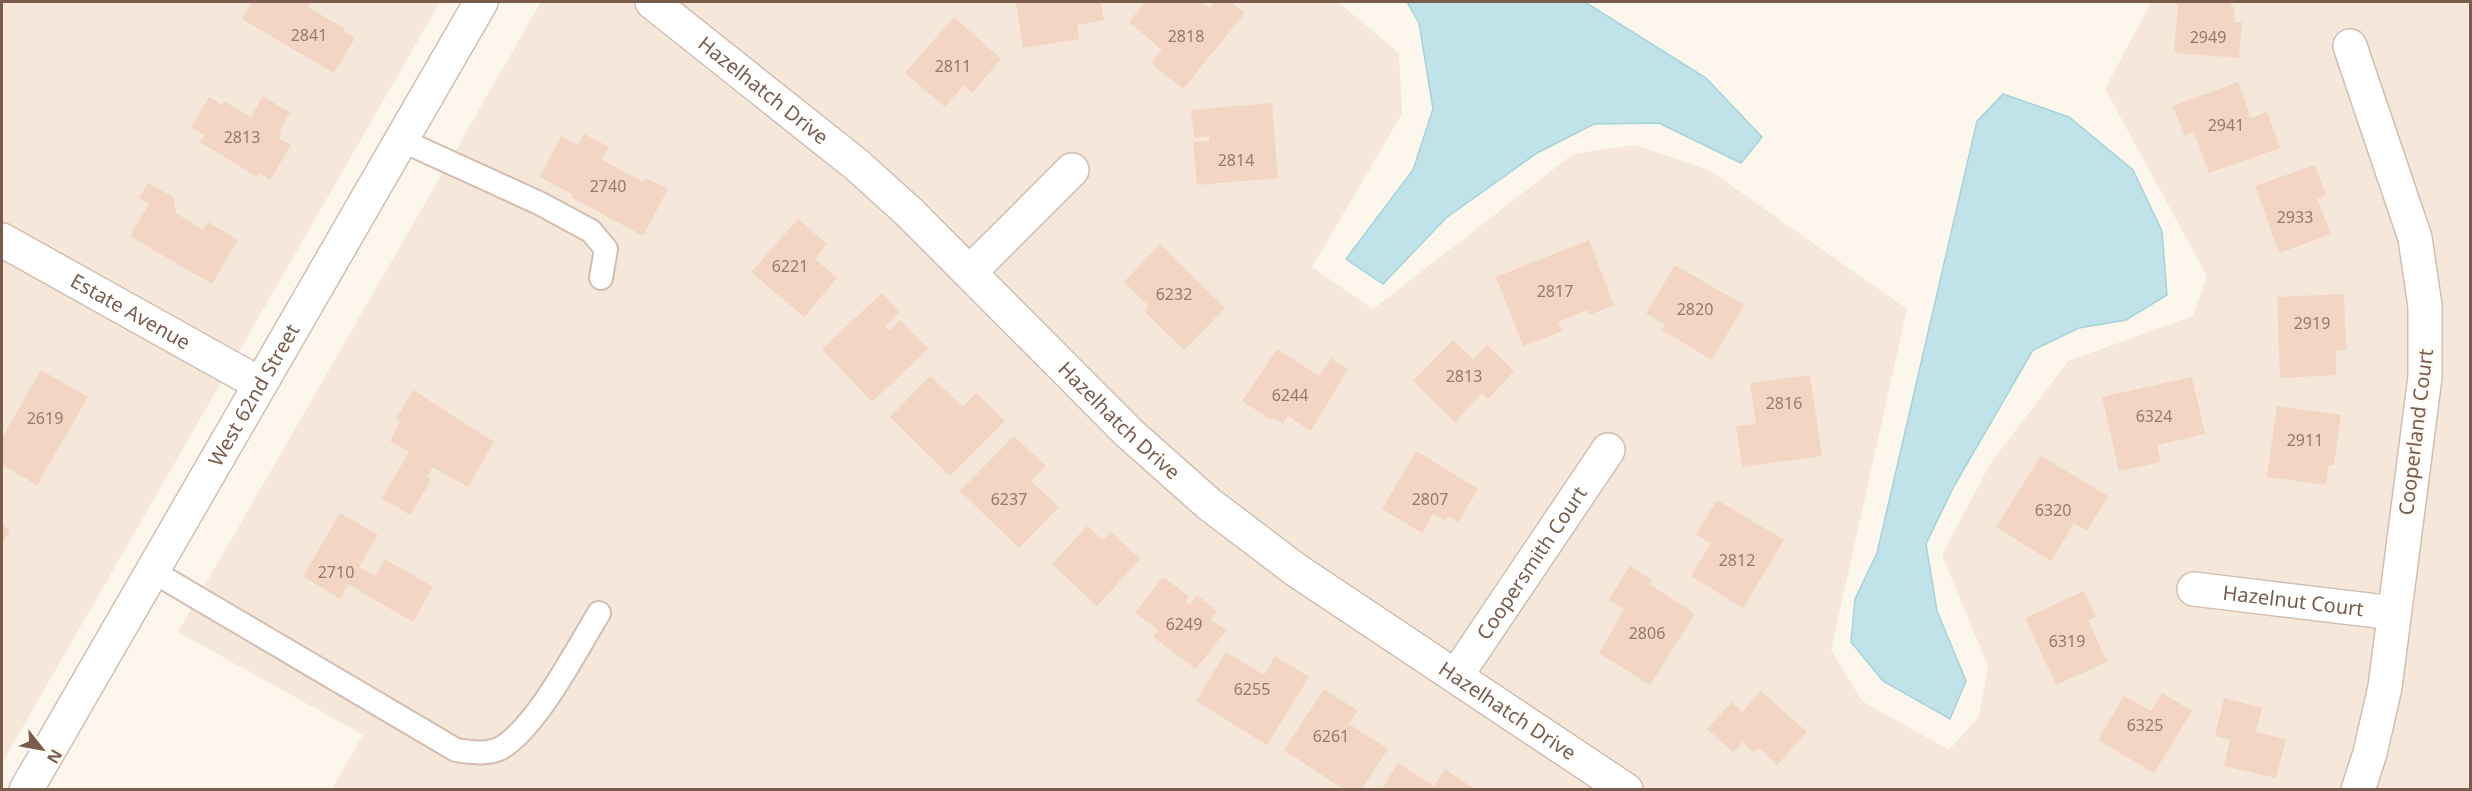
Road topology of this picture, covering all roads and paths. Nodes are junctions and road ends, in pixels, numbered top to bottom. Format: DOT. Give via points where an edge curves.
graph roads {
  1 [pos="481,2"];
  2 [pos="652,2"];
  3 [pos="2350,46"];
  4 [pos="401,140"];
  5 [pos="1072,170"];
  6 [pos="2,240"];
  7 [pos="970,272"];
  8 [pos="601,278"];
  9 [pos="260,384"];
  10 [pos="1608,450"];
  11 [pos="152,571"];
  12 [pos="2194,589"];
  13 [pos="599,613"];
  14 [pos="2394,613"];
  15 [pos="1456,676"];
  16 [pos="26,789"];
  17 [pos="1626,789"];
  18 [pos="2358,789"];
  1 -- 4 [label="street, West 62nd Street"];
  2 -- 7 [label="street, Hazelhatch Drive" via="857,165"];
  3 -- 14 [label="street, Cooperland Court" via="2415,238 2425,306 2425,376"];
  4 -- 8 [label="lane" via="530,198 591,231 606,249"];
  4 -- 9 [label="street, West 62nd Street"];
  5 -- 7 [label="street"];
  6 -- 9 [label="street, Estate Avenue"];
  7 -- 15 [label="street, Hazelhatch Drive" via="1129,433 1209,504 1296,570"];
  9 -- 11 [label="street, West 62nd Street"];
  10 -- 15 [label="street, Coopersmith Court"];
  11 -- 13 [label="lane" via="456,750 476,753 500,749 518,735 547,697"];
  11 -- 16 [label="street, West 62nd Street"];
  12 -- 14 [label="street, Hazelnut Court"];
  14 -- 18 [label="street, Cooperland Court" via="2385,687"];
  15 -- 17 [label="street, Hazelhatch Drive"];
}
